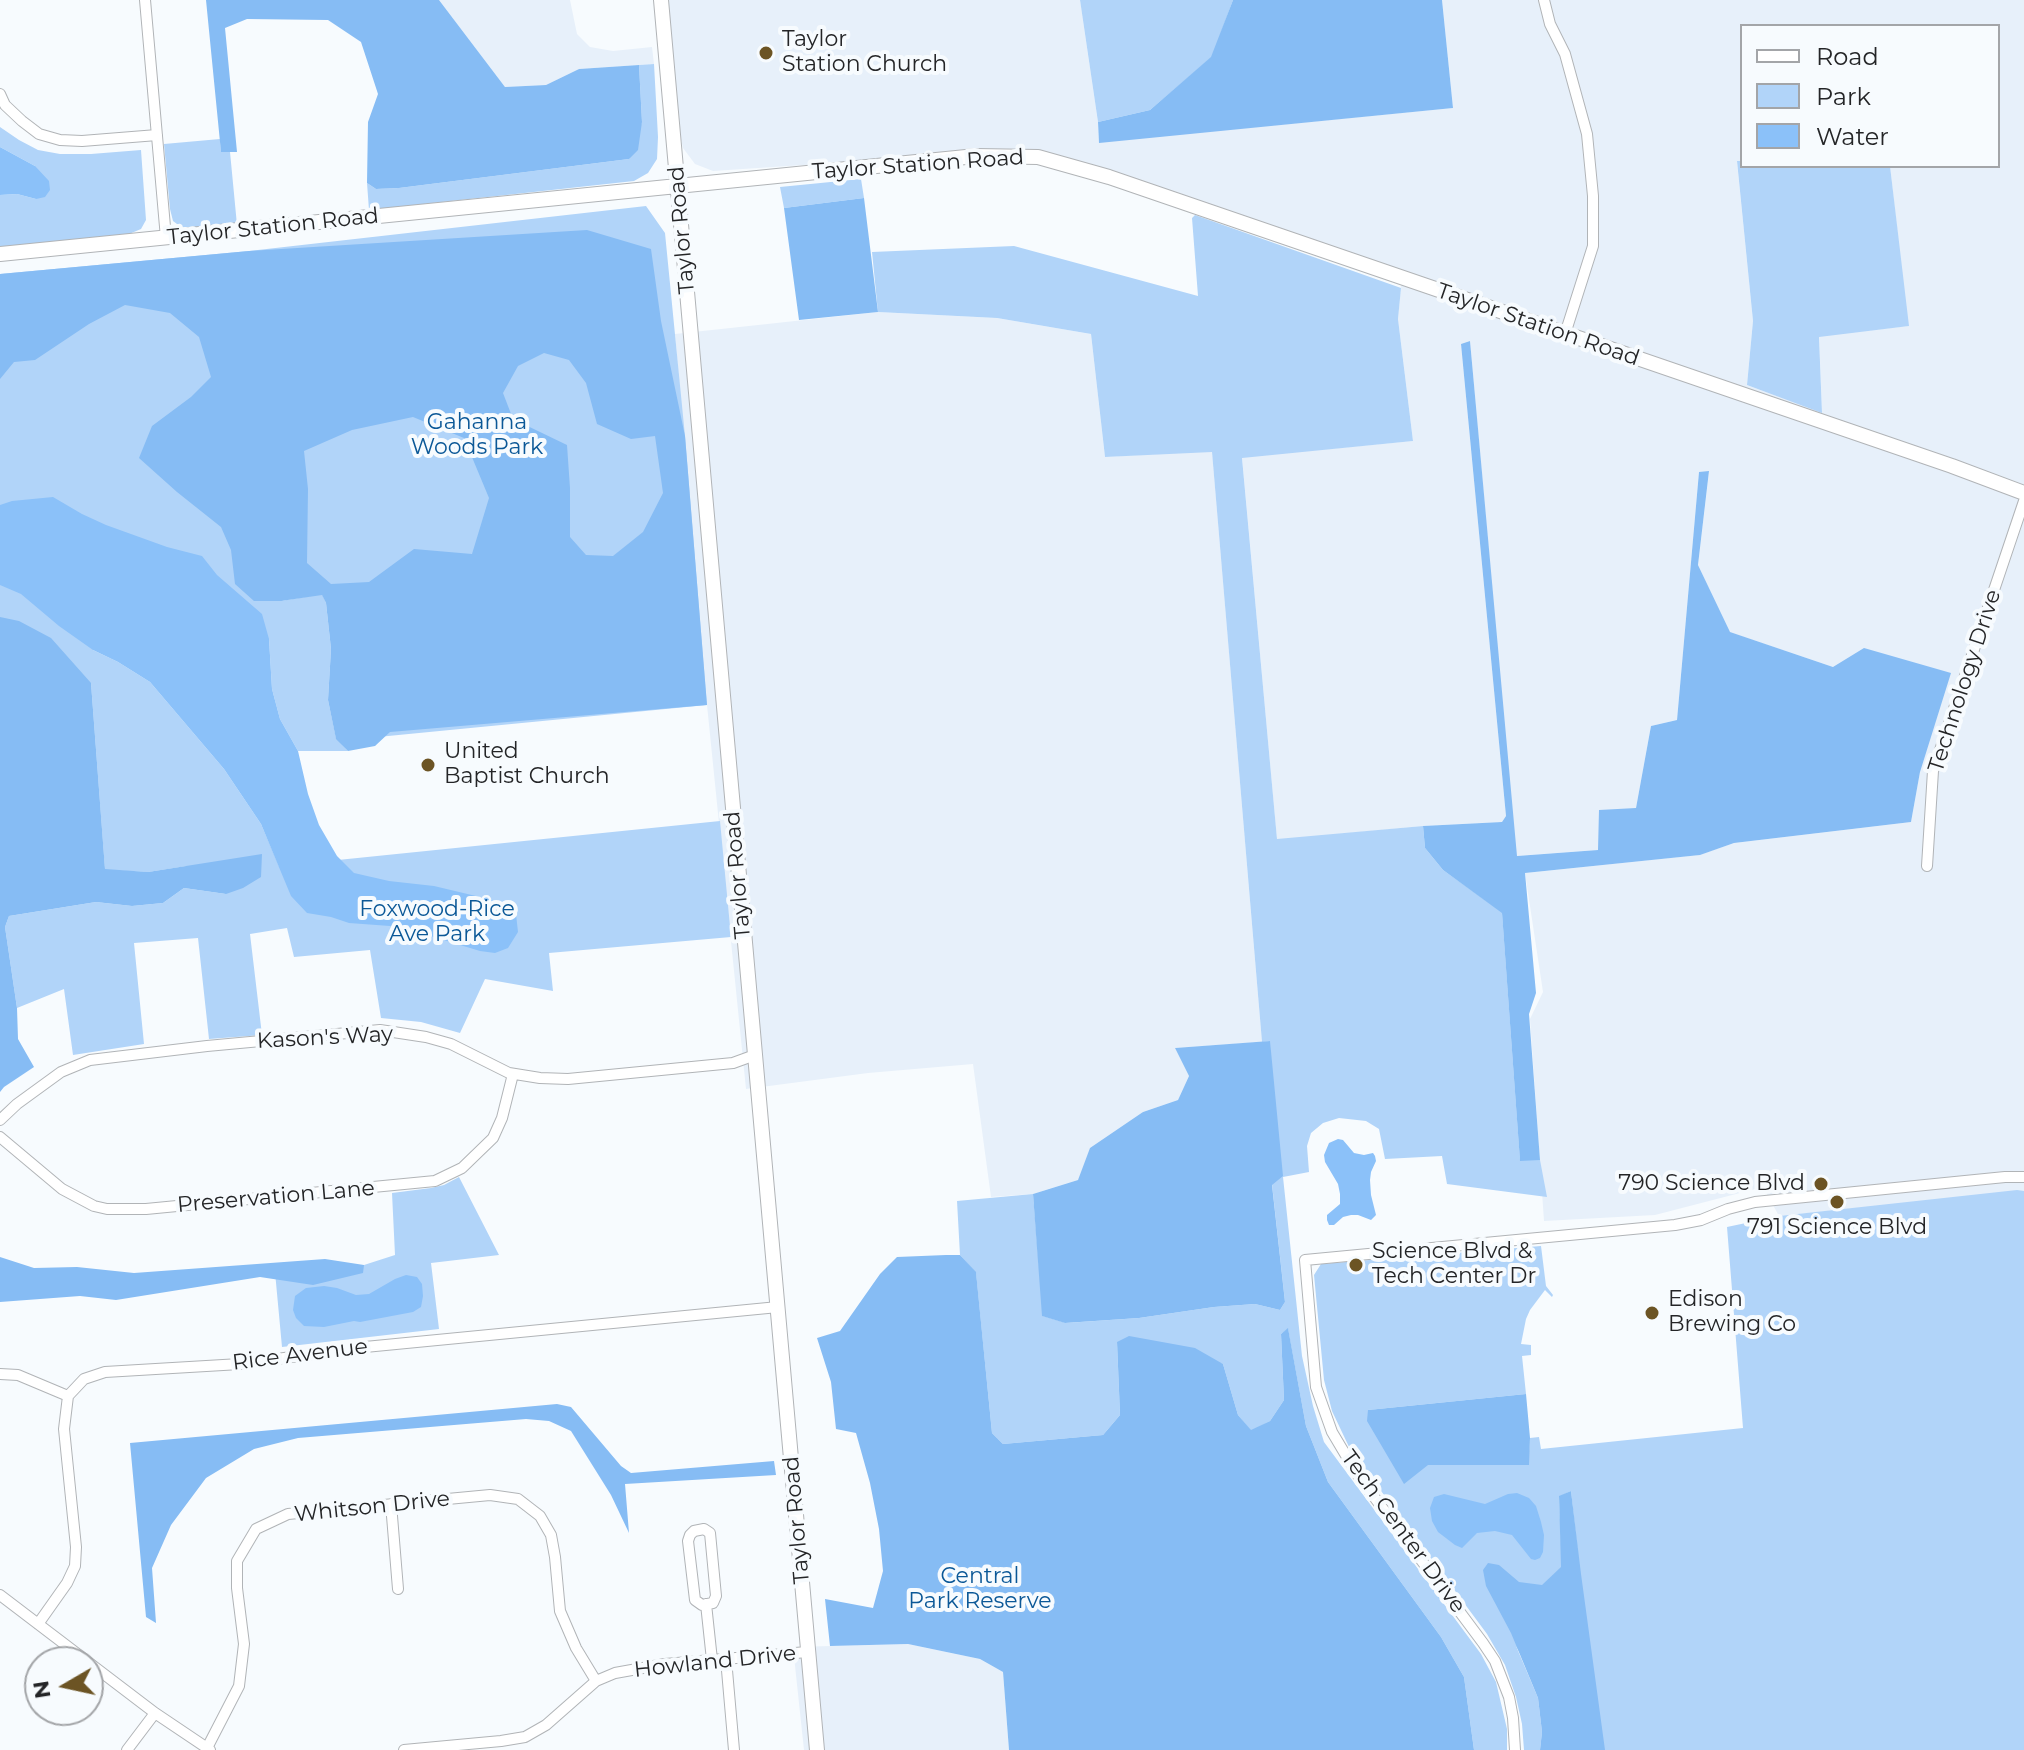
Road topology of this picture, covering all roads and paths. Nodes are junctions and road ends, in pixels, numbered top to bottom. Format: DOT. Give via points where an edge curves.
graph roads {
  1 [pos="145,0"];
  2 [pos="661,0"];
  3 [pos="1544,0"];
  4 [pos="0,94"];
  5 [pos="157,135"];
  6 [pos="678,185"];
  7 [pos="166,238"];
  8 [pos="0,254"];
  9 [pos="1565,334"];
  10 [pos="2024,493"];
  11 [pos="2024,501"];
  12 [pos="1927,866"];
  13 [pos="755,1055"];
  14 [pos="513,1074"];
  15 [pos="0,1120"];
  16 [pos="0,1137"];
  17 [pos="2024,1177"];
  18 [pos="778,1307"];
  19 [pos="0,1374"];
  20 [pos="68,1396"];
  21 [pos="391,1504"];
  22 [pos="398,1589"];
  23 [pos="0,1595"];
  24 [pos="706,1604"];
  25 [pos="38,1624"];
  26 [pos="807,1652"];
  27 [pos="726,1659"];
  28 [pos="712,1660"];
  29 [pos="596,1681"];
  30 [pos="155,1713"];
  31 [pos="209,1749"];
  32 [pos="127,1750"];
  33 [pos="404,1750"];
  34 [pos="734,1750"];
  35 [pos="817,1750"];
  36 [pos="1515,1750"];
  1 -- 5 [label="street"];
  2 -- 6 [label="main road, Taylor Road"];
  3 -- 9 [label="street" via="1587,134 1593,196 1593,246"];
  4 -- 5 [label="street" via="22,121 39,134 60,140"];
  5 -- 7 [label="street"];
  6 -- 7 [label="main road, Taylor Station Road"];
  6 -- 9 [label="main road, Taylor Station Road" via="976,156 1038,157"];
  6 -- 13 [label="main road, Taylor Road"];
  7 -- 8 [label="main road, Taylor Station Road"];
  9 -- 10 [label="main road, Taylor Station Road"];
  11 -- 12 [label="street, Technology Drive" via="1933,771"];
  13 -- 14 [label="street, Kason's Way" via="733,1063 568,1079"];
  13 -- 18 [label="main road, Taylor Road"];
  14 -- 15 [label="street, Kason's Way" via="451,1044 380,1030 90,1060 61,1072"];
  14 -- 16 [label="street, Preservation Lane" via="493,1138 462,1168 435,1181 107,1209 62,1189"];
  17 -- 36 [label="street, Tech Center Drive" via="1755,1202 1675,1225 1305,1260 1316,1387 1332,1432 1495,1661 1509,1697"];
  18 -- 20 [label="street, Rice Avenue" via="240,1364 105,1372 84,1379"];
  18 -- 26 [label="main road, Taylor Road"];
  19 -- 20 [label="street" via="18,1375"];
  20 -- 25 [label="street" via="64,1429 75,1566"];
  21 -- 22 [label="street"];
  21 -- 29 [label="street, Whitson Drive" via="490,1495 518,1499 540,1516 551,1535 560,1611"];
  21 -- 31 [label="street, Whitson Drive" via="288,1514 256,1529 237,1561 244,1644 239,1686"];
  23 -- 25 [label="street"];
  24 -- 24 [label="street" via="716,1596 710,1533 704,1529 694,1531 688,1541 695,1600"];
  24 -- 28 [label="street"];
  25 -- 30 [label="street"];
  26 -- 27 [label="street, Howland Drive"];
  26 -- 35 [label="main road, Taylor Road"];
  27 -- 28 [label="street, Howland Drive"];
  27 -- 34 [label="street"];
  28 -- 29 [label="street, Howland Drive" via="615,1673"];
  29 -- 33 [label="street, Howland Drive" via="525,1737"];
  30 -- 31 [label="street"];
  30 -- 32 [label="street"];
}
